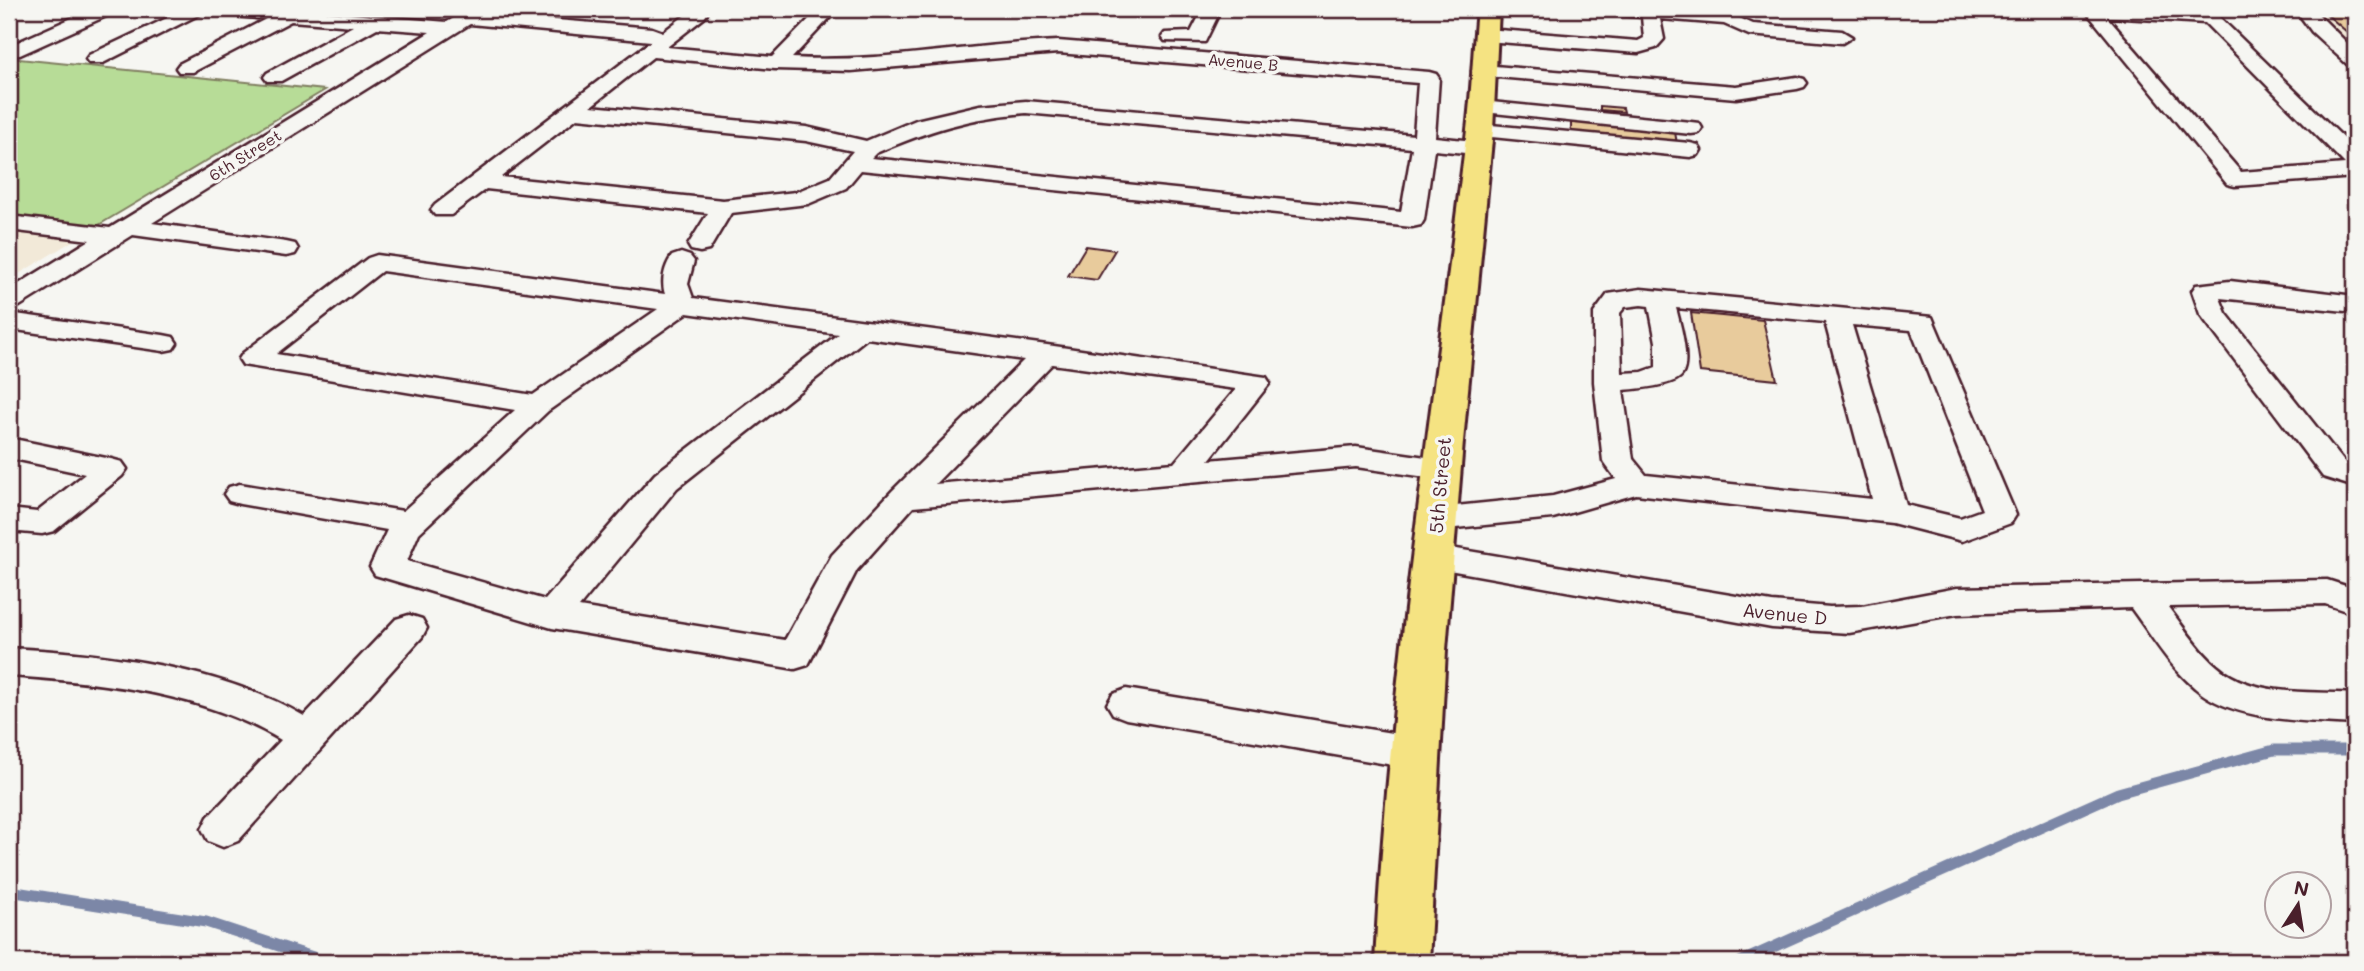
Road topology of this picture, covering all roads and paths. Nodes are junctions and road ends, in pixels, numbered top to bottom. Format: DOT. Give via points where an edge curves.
graph roads {
  1 [pos="107,9"];
  2 [pos="200,9"];
  3 [pos="217,9"];
  4 [pos="829,9"];
  5 [pos="1212,9"];
  6 [pos="1611,9"];
  7 [pos="2304,9"];
  8 [pos="1650,12"];
  9 [pos="2206,13"];
  10 [pos="289,14"];
  11 [pos="698,14"];
  12 [pos="465,18"];
  13 [pos="375,21"];
  14 [pos="1172,37"];
  15 [pos="1842,37"];
  16 [pos="657,45"];
  17 [pos="13,51"];
  18 [pos="96,59"];
  19 [pos="2355,61"];
  20 [pos="777,63"];
  21 [pos="186,68"];
  22 [pos="274,77"];
  23 [pos="1482,83"];
  24 [pos="1797,83"];
  25 [pos="573,111"];
  26 [pos="1691,128"];
  27 [pos="2325,131"];
  28 [pos="2355,131"];
  29 [pos="1423,141"];
  30 [pos="1690,150"];
  31 [pos="862,155"];
  32 [pos="2355,161"];
  33 [pos="2355,170"];
  34 [pos="481,182"];
  35 [pos="723,208"];
  36 [pos="443,210"];
  37 [pos="265,220"];
  38 [pos="9,223"];
  39 [pos="121,231"];
  40 [pos="233,242"];
  41 [pos="286,249"];
  42 [pos="1661,299"];
  43 [pos="9,301"];
  44 [pos="681,302"];
  45 [pos="2355,304"];
  46 [pos="1836,315"];
  47 [pos="9,321"];
  48 [pos="863,328"];
  49 [pos="163,343"];
  50 [pos="1047,354"];
  51 [pos="1608,382"];
  52 [pos="538,405"];
  53 [pos="9,448"];
  54 [pos="1440,469"];
  55 [pos="1183,472"];
  56 [pos="2355,477"];
  57 [pos="1636,484"];
  58 [pos="240,494"];
  59 [pos="904,497"];
  60 [pos="1892,512"];
  61 [pos="1436,519"];
  62 [pos="9,520"];
  63 [pos="409,523"];
  64 [pos="1433,557"];
  65 [pos="2140,596"];
  66 [pos="2355,602"];
  67 [pos="552,615"];
  68 [pos="409,628"];
  69 [pos="9,662"];
  70 [pos="1126,704"];
  71 [pos="2355,709"];
  72 [pos="308,737"];
  73 [pos="1416,754"];
  74 [pos="223,829"];
  75 [pos="1402,962"];
  1 -- 17 [label="street"];
  2 -- 18 [label="street"];
  3 -- 10 [label="street, Avenue B"];
  4 -- 20 [label="street"];
  5 -- 14 [label="street" via="1198,38"];
  6 -- 8 [label="street"];
  7 -- 19 [label="street"];
  8 -- 15 [label="street" via="1728,19 1749,29"];
  8 -- 23 [label="street" via="1654,39 1649,44"];
  9 -- 27 [label="street"];
  9 -- 33 [label="street" via="2092,10 2235,179"];
  10 -- 13 [label="street, Avenue B"];
  10 -- 21 [label="street"];
  11 -- 16 [label="street"];
  12 -- 13 [label="street, Avenue B" via="410,24"];
  12 -- 16 [label="street, Avenue B" via="652,34"];
  12 -- 39 [label="street, 6th Street"];
  13 -- 22 [label="street"];
  16 -- 20 [label="street, Avenue B"];
  16 -- 25 [label="street"];
  20 -- 29 [label="street, Avenue B" via="852,65 1010,47 1058,47 1429,78"];
  23 -- 24 [label="street" via="1736,92"];
  23 -- 26 [label="street"];
  23 -- 29 [label="street"];
  23 -- 30 [label="street"];
  23 -- 54 [label="main road, 5th Street"];
  25 -- 31 [label="street" via="806,134"];
  25 -- 34 [label="street"];
  27 -- 28 [label="street"];
  27 -- 32 [label="street"];
  29 -- 31 [label="street" via="1026,107 980,111 935,122"];
  29 -- 31 [label="street" via="1412,220"];
  31 -- 35 [label="street" via="838,183 800,199"];
  34 -- 35 [label="street"];
  34 -- 36 [label="street"];
  35 -- 44 [label="street" via="690,253 675,284"];
  37 -- 40 [label="street"];
  38 -- 39 [label="street"];
  39 -- 40 [label="street"];
  39 -- 43 [label="street, 6th Street"];
  40 -- 41 [label="street"];
  42 -- 46 [label="street"];
  42 -- 51 [label="street" via="1617,300 1607,313"];
  42 -- 51 [label="street" via="1670,342 1670,372 1645,380"];
  44 -- 48 [label="street"];
  44 -- 52 [label="street"];
  44 -- 52 [label="street" via="377,263 253,359"];
  45 -- 56 [label="street" via="2230,289 2205,291 2213,314 2334,470"];
  46 -- 60 [label="street"];
  46 -- 60 [label="street" via="1922,323 2000,515 1962,530"];
  47 -- 49 [label="street"];
  48 -- 50 [label="street"];
  48 -- 67 [label="street" via="666,481"];
  50 -- 55 [label="street" via="1256,383"];
  50 -- 59 [label="street"];
  51 -- 57 [label="street" via="1618,461"];
  52 -- 63 [label="street"];
  53 -- 62 [label="street" via="111,469 53,517 41,523"];
  54 -- 55 [label="street" via="1356,457"];
  54 -- 61 [label="main road, 5th Street"];
  55 -- 59 [label="street"];
  57 -- 60 [label="street"];
  57 -- 61 [label="street" via="1553,507"];
  58 -- 63 [label="street"];
  59 -- 67 [label="street" via="844,563 796,655"];
  61 -- 64 [label="main road, 5th Street"];
  63 -- 67 [label="street" via="387,567"];
  64 -- 65 [label="street, Avenue D" via="1772,615 1820,619 1848,620 1957,601"];
  64 -- 73 [label="main road, 5th Street"];
  65 -- 66 [label="street, Avenue D" via="2300,591 2327,592"];
  65 -- 71 [label="street" via="2217,685 2259,700"];
  68 -- 72 [label="street"];
  69 -- 72 [label="street" via="59,664 171,682 267,714"];
  70 -- 73 [label="street"];
  72 -- 74 [label="street"];
  73 -- 75 [label="main road, 5th Street"];
}
